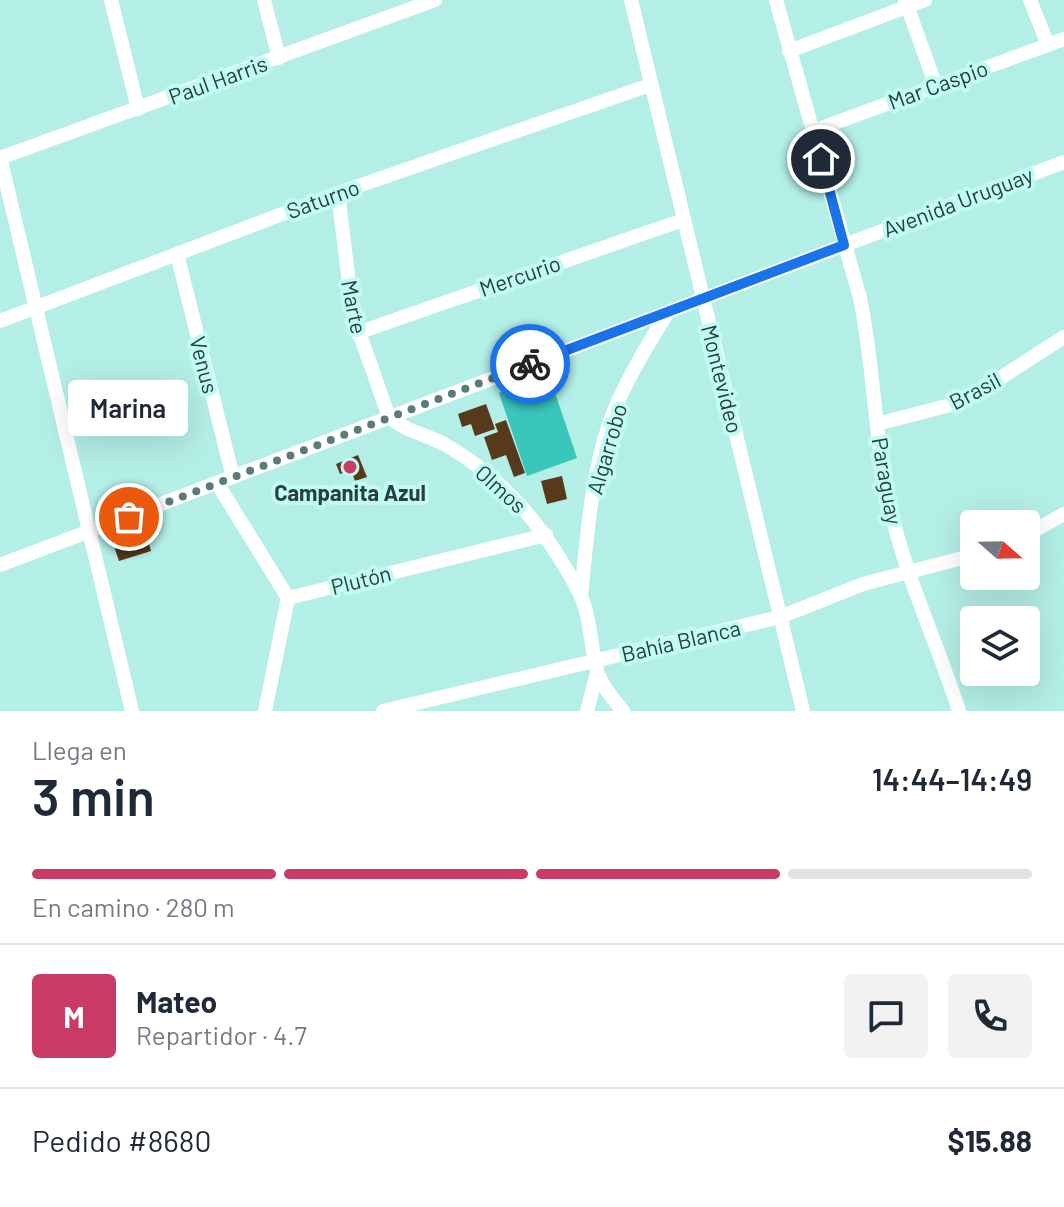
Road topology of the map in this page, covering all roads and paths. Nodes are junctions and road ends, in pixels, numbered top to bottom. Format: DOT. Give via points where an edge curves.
graph roads {
  1 [pos="111,0"];
  2 [pos="264,0"];
  3 [pos="435,0"];
  4 [pos="631,0"];
  5 [pos="776,0"];
  6 [pos="925,0"];
  7 [pos="1030,0"];
  8 [pos="416,3"];
  9 [pos="906,3"];
  10 [pos="1064,39"];
  11 [pos="1048,45"];
  12 [pos="789,51"];
  13 [pos="279,58"];
  14 [pos="650,85"];
  15 [pos="936,86"];
  16 [pos="138,109"];
  17 [pos="813,131"];
  18 [pos="0,158"];
  19 [pos="1064,162"];
  20 [pos="338,193"];
  21 [pos="683,220"];
  22 [pos="844,245"];
  23 [pos="177,254"];
  24 [pos="703,300"];
  25 [pos="36,307"];
  26 [pos="668,312"];
  27 [pos="0,321"];
  28 [pos="357,333"];
  29 [pos="1064,337"];
  30 [pos="389,417"];
  31 [pos="877,424"];
  32 [pos="233,477"];
  33 [pos="217,483"];
  34 [pos="1064,514"];
  35 [pos="1040,527"];
  36 [pos="89,532"];
  37 [pos="546,535"];
  38 [pos="960,558"];
  39 [pos="0,565"];
  40 [pos="907,571"];
  41 [pos="581,596"];
  42 [pos="288,598"];
  43 [pos="780,617"];
  44 [pos="596,667"];
  45 [pos="132,711"];
  46 [pos="265,711"];
  47 [pos="383,711"];
  48 [pos="587,711"];
  49 [pos="623,711"];
  50 [pos="803,711"];
  51 [pos="959,711"];
  1 -- 16 [label="street"];
  2 -- 13 [label="street"];
  3 -- 8 [label="street, Paul Harris"];
  4 -- 14 [label="street, Montevideo"];
  5 -- 12 [label="street, Paraguay"];
  6 -- 9 [label="street"];
  7 -- 11 [label="street"];
  8 -- 13 [label="street, Paul Harris"];
  9 -- 12 [label="street"];
  9 -- 15 [label="street"];
  10 -- 11 [label="street, Mar Caspio"];
  11 -- 15 [label="street, Mar Caspio"];
  12 -- 17 [label="street, Paraguay"];
  13 -- 16 [label="street, Paul Harris"];
  14 -- 20 [label="street, Saturno"];
  14 -- 21 [label="street, Montevideo"];
  15 -- 17 [label="street, Mar Caspio"];
  16 -- 18 [label="street, Paul Harris"];
  17 -- 22 [label="street, Paraguay"];
  18 -- 25 [label="street"];
  19 -- 22 [label="street, Avenida Uruguay"];
  20 -- 23 [label="street, Saturno"];
  20 -- 28 [label="street, Marte"];
  21 -- 24 [label="street, Montevideo"];
  21 -- 28 [label="street, Mercurio"];
  22 -- 24 [label="street, Avenida Uruguay"];
  22 -- 31 [label="street, Paraguay" via="867,333"];
  23 -- 25 [label="street, Saturno"];
  23 -- 32 [label="street, Venus"];
  24 -- 26 [label="street, Avenida Uruguay"];
  24 -- 43 [label="street, Montevideo"];
  25 -- 27 [label="street, Saturno"];
  25 -- 36 [label="street"];
  26 -- 30 [label="street, Avenida Uruguay"];
  26 -- 41 [label="street, Algarrobo" via="611,419 592,500"];
  28 -- 30 [label="street, Marte"];
  29 -- 31 [label="street, Brasil" via="954,404"];
  30 -- 32 [label="street, Avenida Uruguay"];
  30 -- 37 [label="street, Olmos" via="481,468"];
  31 -- 40 [label="street, Paraguay"];
  32 -- 33 [label="street, Avenida Uruguay"];
  33 -- 36 [label="street, Avenida Uruguay"];
  33 -- 42 [label="street"];
  34 -- 35 [label="street"];
  36 -- 39 [label="street, Avenida Uruguay"];
  36 -- 45 [label="street"];
  37 -- 41 [label="street, Olmos"];
  37 -- 42 [label="street, Plutón"];
  38 -- 40 [label="street, Bahía Blanca"];
  40 -- 43 [label="street, Bahía Blanca"];
  40 -- 51 [label="street, Paraguay"];
  41 -- 44 [label="street"];
  42 -- 46 [label="street"];
  43 -- 44 [label="street, Bahía Blanca"];
  43 -- 50 [label="street, Montevideo"];
  44 -- 47 [label="street, Bahía Blanca"];
  44 -- 48 [label="street"];
  44 -- 49 [label="street"];
}
